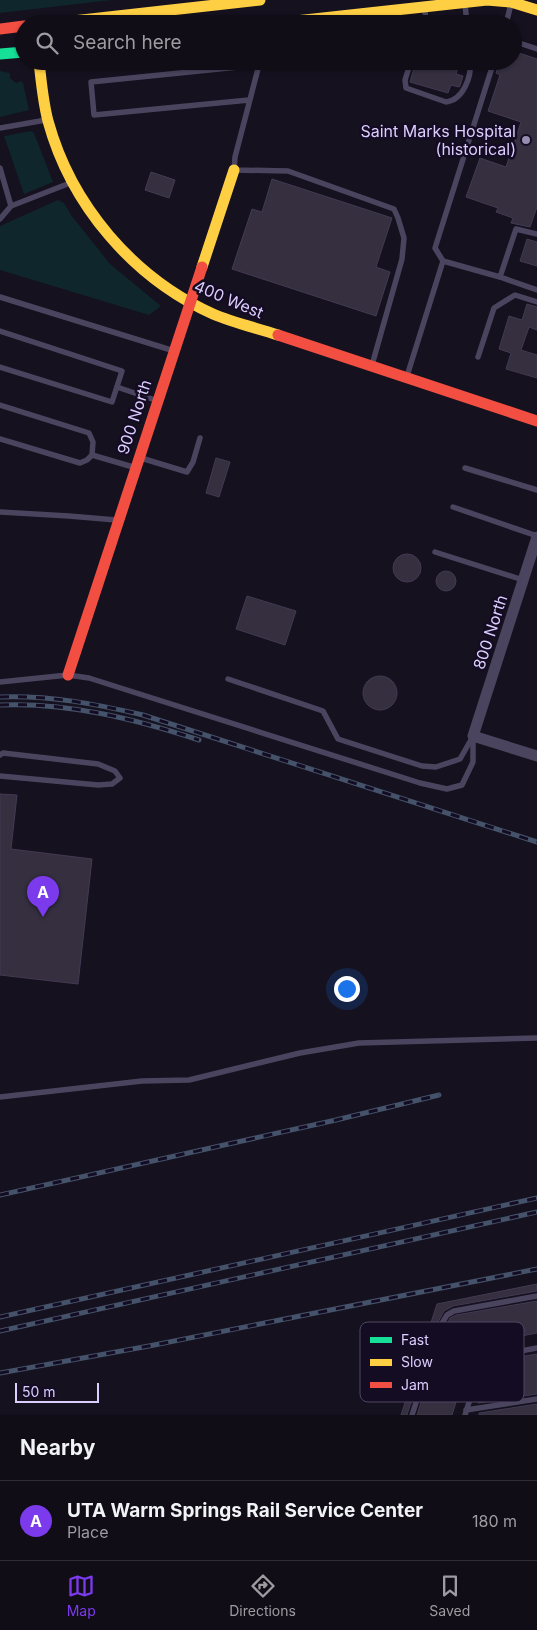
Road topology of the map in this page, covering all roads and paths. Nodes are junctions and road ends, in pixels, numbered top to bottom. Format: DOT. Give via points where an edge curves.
graph roads {
  1 [pos="260,0"];
  2 [pos="512,1"];
  3 [pos="223,2"];
  4 [pos="465,2"];
  5 [pos="425,7"];
  6 [pos="537,10"];
  7 [pos="118,15"];
  8 [pos="351,15"];
  9 [pos="425,15"];
  10 [pos="466,15"];
  11 [pos="508,15"];
  12 [pos="15,27"];
  13 [pos="0,29"];
  14 [pos="522,44"];
  15 [pos="537,49"];
  16 [pos="15,53"];
  17 [pos="0,54"];
  18 [pos="40,70"];
  19 [pos="209,70"];
  20 [pos="257,70"];
  21 [pos="408,70"];
  22 [pos="469,70"];
  23 [pos="491,70"];
  24 [pos="249,100"];
  25 [pos="48,120"];
  26 [pos="0,128"];
  27 [pos="0,168"];
  28 [pos="234,170"];
  29 [pos="72,182"];
  30 [pos="11,206"];
  31 [pos="0,219"];
  32 [pos="537,234"];
  33 [pos="444,261"];
  34 [pos="500,277"];
  35 [pos="537,290"];
  36 [pos="0,297"];
  37 [pos="190,302"];
  38 [pos="537,302"];
  39 [pos="0,331"];
  40 [pos="173,351"];
  41 [pos="478,358"];
  42 [pos="0,367"];
  43 [pos="372,367"];
  44 [pos="407,378"];
  45 [pos="117,387"];
  46 [pos="157,400"];
  47 [pos="0,405"];
  48 [pos="537,421"];
  49 [pos="0,438"];
  50 [pos="200,438"];
  51 [pos="92,455"];
  52 [pos="137,462"];
  53 [pos="466,468"];
  54 [pos="537,490"];
  55 [pos="453,507"];
  56 [pos="0,512"];
  57 [pos="118,520"];
  58 [pos="537,536"];
  59 [pos="435,552"];
  60 [pos="523,580"];
  61 [pos="68,675"];
  62 [pos="228,679"];
  63 [pos="0,682"];
  64 [pos="473,736"];
  65 [pos="0,755"];
  66 [pos="537,756"];
  67 [pos="0,776"];
  68 [pos="537,1038"];
  69 [pos="0,1097"];
  70 [pos="537,1296"];
  71 [pos="442,1322"];
  72 [pos="537,1348"];
  73 [pos="524,1350"];
  74 [pos="537,1399"];
  75 [pos="416,1402"];
  76 [pos="522,1402"];
  77 [pos="524,1402"];
  78 [pos="465,1413"];
  79 [pos="412,1415"];
  1 -- 3 [label="street"];
  2 -- 4 [label="street"];
  2 -- 6 [label="street"];
  2 -- 11 [label="lane"];
  3 -- 7 [label="street"];
  4 -- 5 [label="street"];
  4 -- 10 [label="lane"];
  5 -- 8 [label="street"];
  5 -- 9 [label="lane"];
  12 -- 13 [label="street"];
  14 -- 15 [label="lane"];
  16 -- 17 [label="street"];
  18 -- 25 [label="street, 400 West"];
  19 -- 24 [label="lane" via="91,82 94,115"];
  20 -- 24 [label="lane"];
  21 -- 22 [label="lane" via="406,88 446,102 462,93"];
  23 -- 33 [label="lane" via="435,248"];
  24 -- 28 [label="lane"];
  25 -- 26 [label="lane"];
  25 -- 29 [label="street, 400 West"];
  27 -- 30 [label="lane"];
  28 -- 37 [label="street, 900 North"];
  28 -- 43 [label="lane" via="288,171 394,209 404,238 402,260"];
  29 -- 30 [label="lane"];
  29 -- 37 [label="street, 400 West" via="96,222 124,254 153,279"];
  30 -- 31 [label="lane"];
  32 -- 34 [label="lane" via="516,229"];
  33 -- 34 [label="lane"];
  33 -- 44 [label="lane"];
  34 -- 35 [label="lane"];
  36 -- 40 [label="lane"];
  37 -- 40 [label="street, 900 North"];
  37 -- 43 [label="street, 400 West" via="233,321"];
  38 -- 41 [label="lane" via="515,295 494,308"];
  39 -- 45 [label="lane" via="122,371"];
  40 -- 46 [label="street, 900 North"];
  42 -- 45 [label="lane" via="112,402"];
  43 -- 44 [label="street, 400 West"];
  44 -- 48 [label="street, 400 West"];
  45 -- 46 [label="lane"];
  46 -- 52 [label="street, 900 North"];
  47 -- 51 [label="lane" via="89,433 93,442"];
  49 -- 51 [label="lane" via="80,463"];
  50 -- 52 [label="lane" via="193,462 186,472"];
  51 -- 52 [label="lane"];
  52 -- 57 [label="street, 900 North"];
  53 -- 54 [label="lane"];
  55 -- 58 [label="lane"];
  56 -- 57 [label="lane"];
  57 -- 61 [label="street, 900 North"];
  58 -- 60 [label="street, 800 North"];
  59 -- 60 [label="lane"];
  60 -- 64 [label="street, 800 North"];
  61 -- 63 [label="lane"];
  61 -- 64 [label="lane" via="89,678 447,789 462,785 473,762"];
  62 -- 64 [label="lane" via="323,712 338,739 422,766 436,767 460,759"];
  64 -- 66 [label="street"];
  65 -- 67 [label="lane" via="98,764 116,771 120,778 112,784 98,786"];
  68 -- 69 [label="lane" via="359,1043 300,1053 189,1080 142,1081"];
  70 -- 71 [label="lane" via="454,1312 446,1315"];
  72 -- 73 [label="lane"];
  74 -- 77 [label="lane"];
  75 -- 79 [label="lane"];
  76 -- 78 [label="lane"];
}
